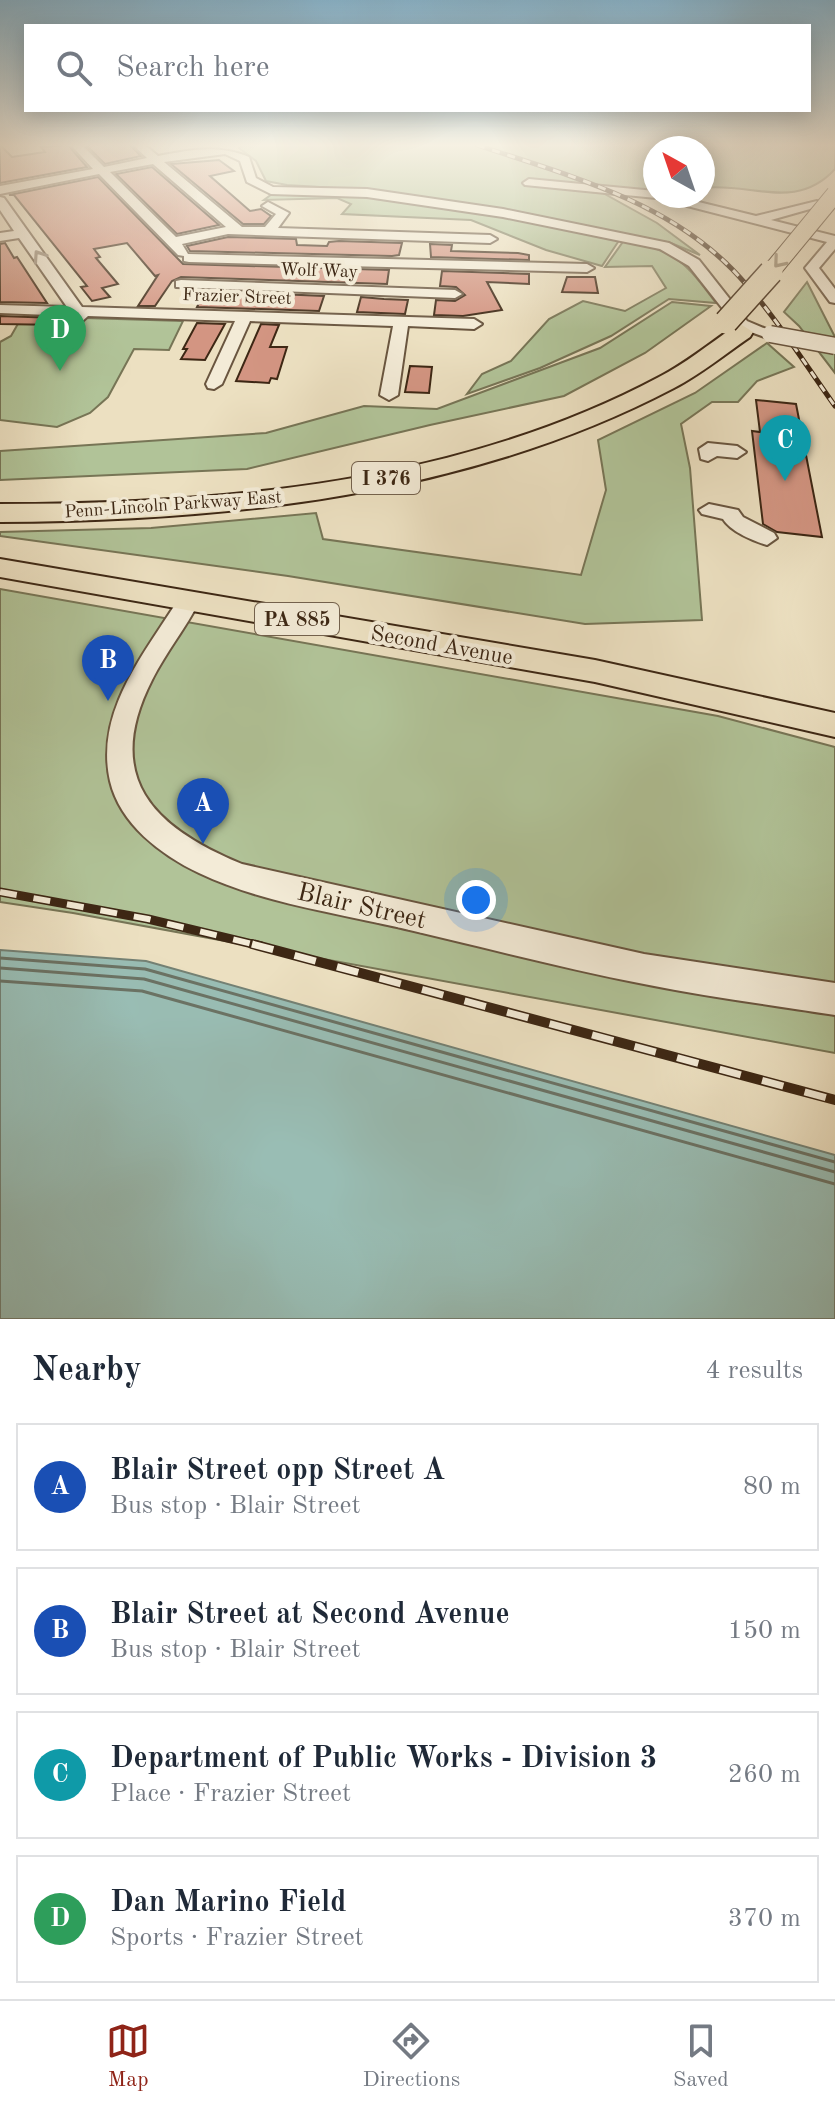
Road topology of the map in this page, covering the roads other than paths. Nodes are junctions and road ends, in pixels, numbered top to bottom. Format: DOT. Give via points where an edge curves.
graph roads {
  1 [pos="4,207"];
  2 [pos="137,207"];
  3 [pos="211,207"];
  4 [pos="269,207"];
  5 [pos="459,207"];
  6 [pos="804,207"];
  7 [pos="825,207"];
  8 [pos="705,208"];
  9 [pos="835,220"];
  10 [pos="756,221"];
  11 [pos="239,231"];
  12 [pos="268,232"];
  13 [pos="24,233"];
  14 [pos="0,237"];
  15 [pos="490,239"];
  16 [pos="835,240"];
  17 [pos="173,242"];
  18 [pos="189,258"];
  19 [pos="587,268"];
  20 [pos="181,284"];
  21 [pos="455,294"];
  22 [pos="835,299"];
  23 [pos="0,309"];
  24 [pos="77,311"];
  25 [pos="162,314"];
  26 [pos="244,317"];
  27 [pos="401,322"];
  28 [pos="138,323"];
  29 [pos="474,324"];
  30 [pos="734,327"];
  31 [pos="835,346"];
  32 [pos="214,384"];
  33 [pos="389,395"];
  34 [pos="737,452"];
  35 [pos="708,455"];
  36 [pos="0,495"];
  37 [pos="709,510"];
  38 [pos="0,513"];
  39 [pos="767,538"];
  40 [pos="0,568"];
  41 [pos="189,600"];
  42 [pos="835,725"];
  43 [pos="835,999"];
  1 -- 13 [label="street"];
  2 -- 17 [label="street"];
  3 -- 11 [label="street"];
  4 -- 12 [label="street" via="283,213"];
  5 -- 31 [label="street, bridge" via="657,243 694,263 742,324"];
  6 -- 10 [label="street"];
  7 -- 30 [label="highway, Penn-Lincoln Parkway East / I 376, one-way, bridge" via="745,303"];
  8 -- 10 [label="street"];
  9 -- 30 [label="highway, Penn-Lincoln Parkway East / I 376" via="766,308"];
  10 -- 16 [label="street"];
  11 -- 12 [label="street"];
  11 -- 17 [label="street"];
  12 -- 15 [label="street" via="415,243"];
  13 -- 14 [label="street"];
  24 -- 13 [label="street, one-way"];
  16 -- 22 [label="street" via="812,268"];
  17 -- 18 [label="street"];
  18 -- 19 [label="street"];
  18 -- 20 [label="street" via="193,262"];
  20 -- 21 [label="street, Wolf Way"];
  20 -- 25 [label="street"];
  23 -- 24 [label="street, Frazier Street"];
  24 -- 25 [label="street, Frazier Street"];
  24 -- 28 [label="street" via="77,322"];
  25 -- 26 [label="street, Frazier Street"];
  26 -- 27 [label="street, Frazier Street"];
  26 -- 32 [label="street"];
  27 -- 29 [label="street, Frazier Street"];
  27 -- 33 [label="street"];
  30 -- 36 [label="highway, Penn-Lincoln Parkway East / I 376" via="591,401 420,454 220,487 113,495"];
  30 -- 38 [label="highway, Penn-Lincoln Parkway East / I 376" via="688,371 609,411 431,468 221,504"];
  34 -- 35 [label="street" via="708,449"];
  37 -- 39 [label="street" via="731,514 734,521"];
  40 -- 41 [label="main road, Second Avenue / PA 885"];
  41 -- 42 [label="main road, Second Avenue / PA 885" via="595,671"];
  41 -- 43 [label="street, Blair Street" via="135,688 118,736 121,777 144,818 164,840 239,877 644,969"];
}
